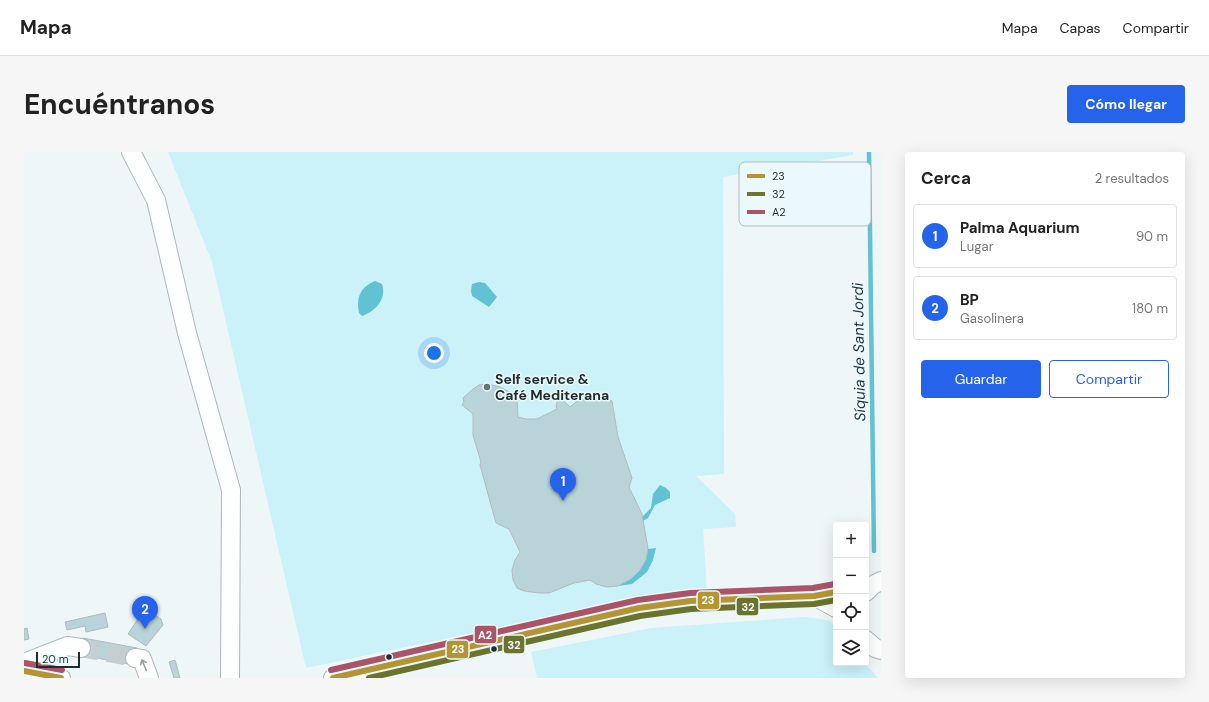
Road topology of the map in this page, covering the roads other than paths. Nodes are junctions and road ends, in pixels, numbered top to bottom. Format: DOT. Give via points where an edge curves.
graph roads {
  1 [pos="131,152"];
  2 [pos="833,593"];
  3 [pos="814,596"];
  4 [pos="833,606"];
  5 [pos="869,643"];
  6 [pos="81,648"];
  7 [pos="881,650"];
  8 [pos="135,658"];
  9 [pos="24,662"];
  10 [pos="24,672"];
  11 [pos="60,678"];
  12 [pos="149,678"];
  13 [pos="230,678"];
  14 [pos="333,678"];
  1 -- 13 [label="street" via="156,200 187,333 231,490"];
  2 -- 3 [label="street"];
  3 -- 4 [label="street"];
  3 -- 14 [label="street" via="690,601 639,608"];
  5 -- 7 [label="street"];
  6 -- 9 [label="street" via="68,646"];
  12 -- 8 [label="street, one-way" via="142,659"];
  10 -- 11 [label="street"];
}
